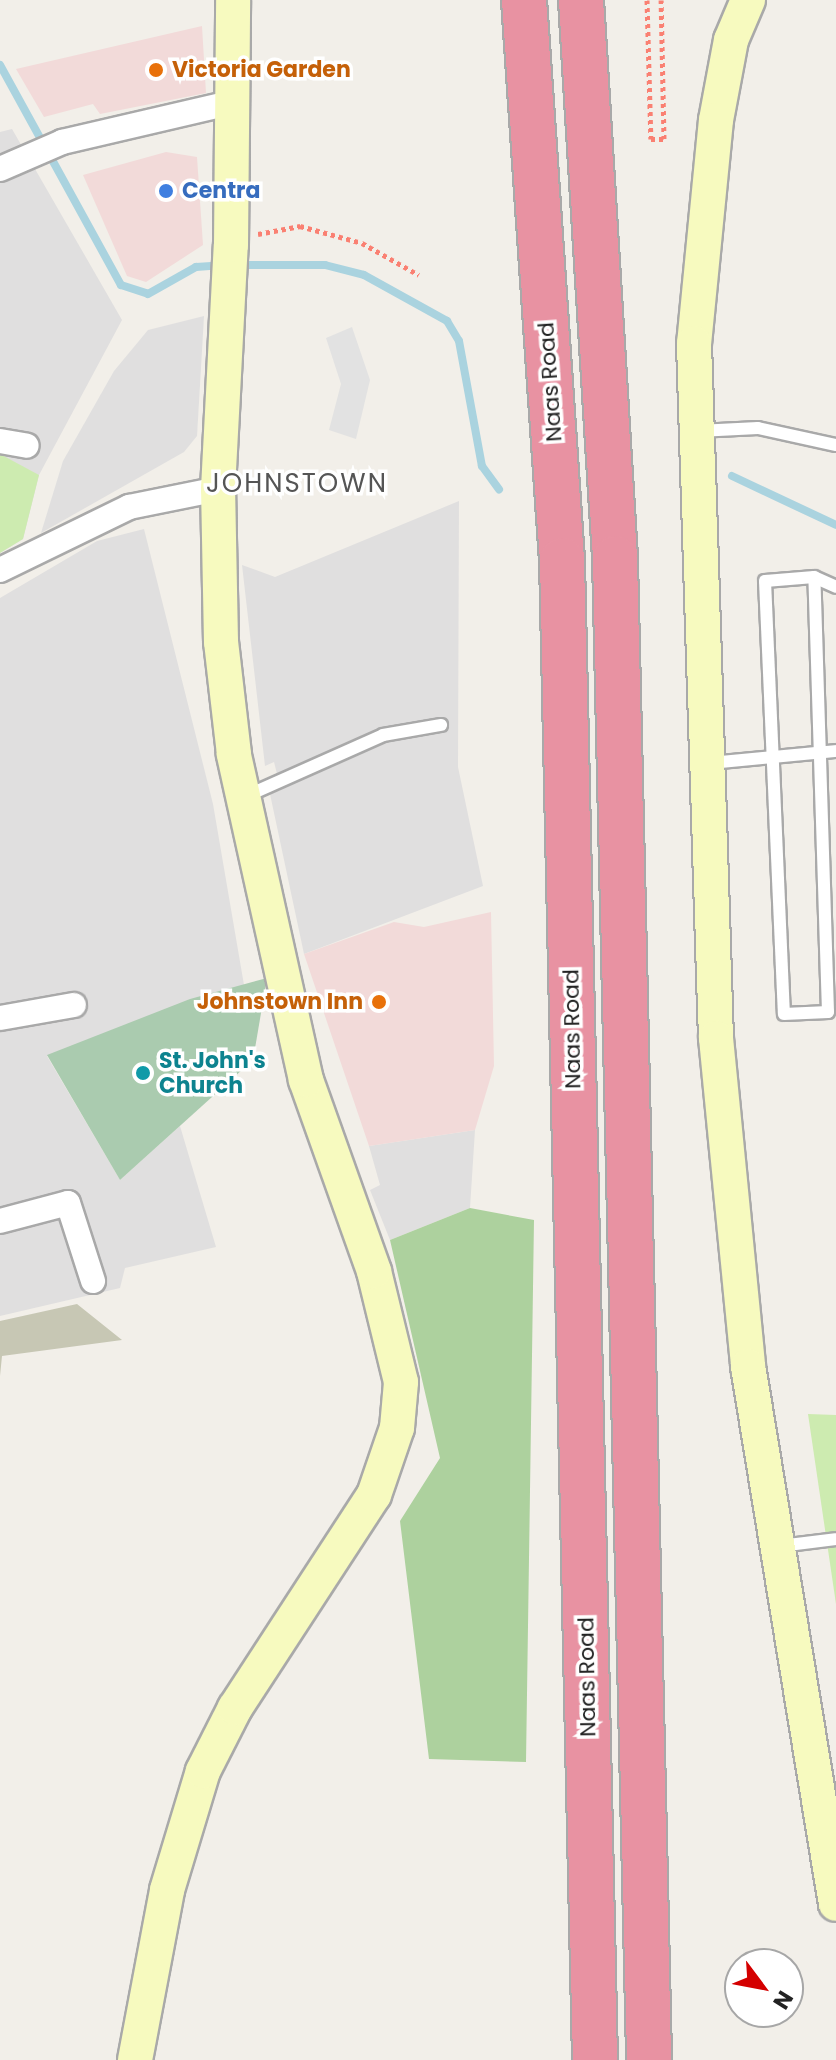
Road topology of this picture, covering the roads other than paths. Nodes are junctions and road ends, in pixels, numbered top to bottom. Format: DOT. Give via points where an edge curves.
graph roads {
  1 [pos="233,0"];
  2 [pos="524,0"];
  3 [pos="581,0"];
  4 [pos="728,0"];
  5 [pos="748,0"];
  6 [pos="731,40"];
  7 [pos="234,102"];
  8 [pos="0,169"];
  9 [pos="695,430"];
  10 [pos="0,441"];
  11 [pos="836,445"];
  12 [pos="27,446"];
  13 [pos="218,489"];
  14 [pos="0,570"];
  15 [pos="814,577"];
  16 [pos="836,587"];
  17 [pos="441,725"];
  18 [pos="836,751"];
  19 [pos="821,752"];
  20 [pos="771,758"];
  21 [pos="704,764"];
  22 [pos="241,798"];
  23 [pos="74,1005"];
  24 [pos="832,1012"];
  25 [pos="0,1018"];
  26 [pos="0,1221"];
  27 [pos="93,1281"];
  28 [pos="836,1539"];
  29 [pos="776,1546"];
  30 [pos="644,1856"];
  31 [pos="591,1862"];
  32 [pos="836,1904"];
  33 [pos="135,2060"];
  34 [pos="576,2060"];
  35 [pos="595,2060"];
  36 [pos="649,2060"];
  37 [pos="655,2060"];
  1 -- 7 [label="street"];
  2 -- 31 [label="highway, Naas Road" via="562,560"];
  3 -- 30 [label="highway" via="615,558"];
  4 -- 6 [label="street"];
  5 -- 6 [label="street"];
  6 -- 9 [label="street" via="702,228"];
  7 -- 8 [label="street" via="62,142"];
  7 -- 13 [label="street"];
  9 -- 11 [label="lane" via="758,428"];
  9 -- 21 [label="street"];
  10 -- 12 [label="street"];
  13 -- 14 [label="street" via="129,507"];
  13 -- 22 [label="street" via="221,642"];
  15 -- 16 [label="lane"];
  15 -- 19 [label="lane"];
  15 -- 20 [label="lane" via="765,581"];
  17 -- 22 [label="lane" via="383,735"];
  18 -- 19 [label="lane"];
  19 -- 20 [label="lane"];
  19 -- 24 [label="lane"];
  20 -- 21 [label="lane"];
  20 -- 24 [label="lane" via="784,1014"];
  21 -- 29 [label="street" via="716,1038 748,1366"];
  22 -- 33 [label="street" via="306,1080 394,1341 397,1428 374,1495 235,1708 203,1771 167,1890"];
  23 -- 25 [label="street"];
  26 -- 27 [label="street" via="68,1203"];
  28 -- 29 [label="lane"];
  29 -- 32 [label="street"];
  30 -- 36 [label="highway"];
  30 -- 37 [label="highway"];
  31 -- 34 [label="highway"];
  31 -- 35 [label="highway, Naas Road"];
}
